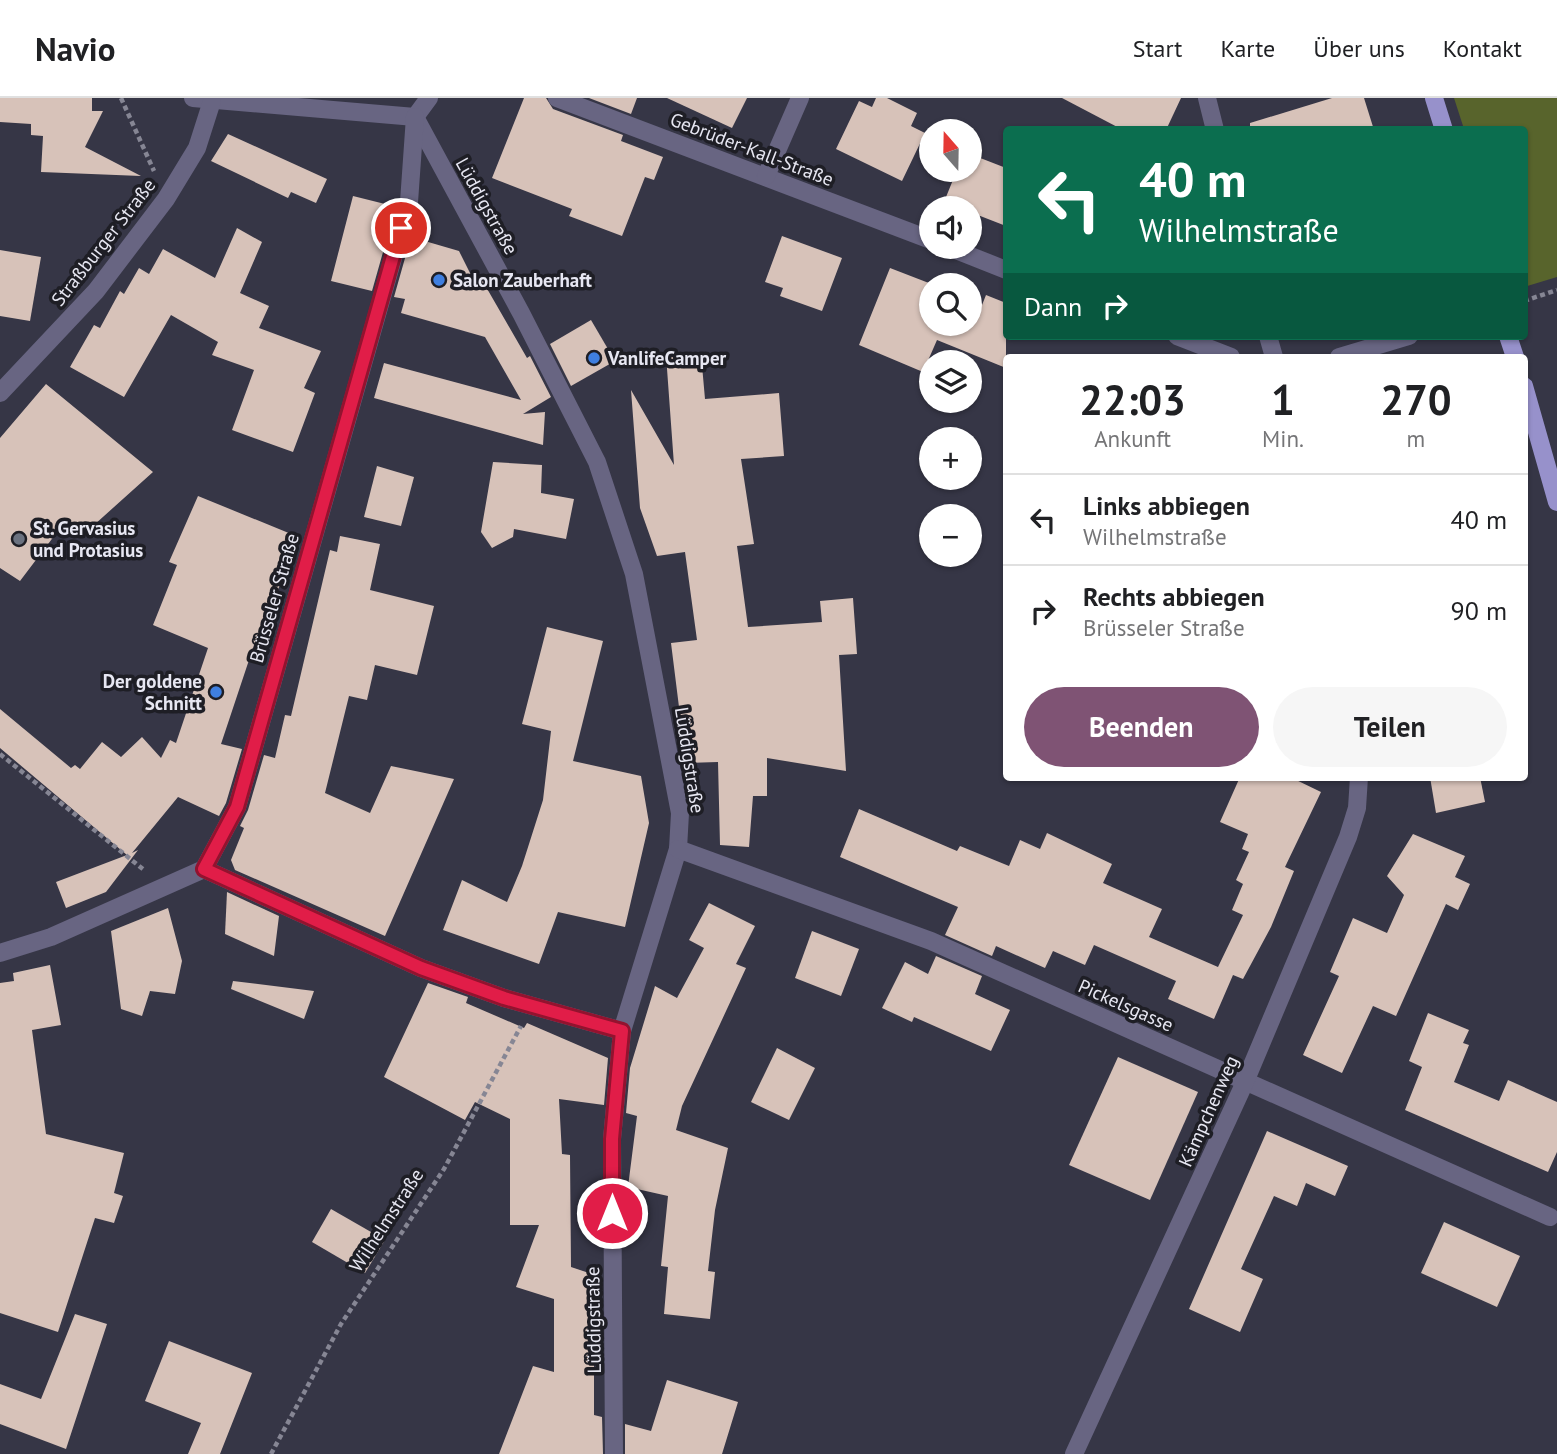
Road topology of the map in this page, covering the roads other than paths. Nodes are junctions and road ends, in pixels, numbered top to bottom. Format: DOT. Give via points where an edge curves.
graph roads {
  1 [pos="193,98"];
  2 [pos="429,98"];
  3 [pos="557,98"];
  4 [pos="800,98"];
  5 [pos="1206,98"];
  6 [pos="1434,98"];
  7 [pos="212,101"];
  8 [pos="415,117"];
  9 [pos="1214,126"];
  10 [pos="1443,126"];
  11 [pos="766,176"];
  12 [pos="919,235"];
  13 [pos="978,259"];
  14 [pos="1003,269"];
  15 [pos="1187,340"];
  16 [pos="1396,340"];
  17 [pos="1223,354"];
  18 [pos="1349,354"];
  19 [pos="0,393"];
  20 [pos="1528,400"];
  21 [pos="1557,502"];
  22 [pos="1359,781"];
  23 [pos="678,849"];
  24 [pos="204,869"];
  25 [pos="0,953"];
  26 [pos="622,1031"];
  27 [pos="1245,1082"];
  28 [pos="1550,1217"];
  29 [pos="614,1454"];
  30 [pos="1074,1454"];
  1 -- 7 [label="street"];
  2 -- 8 [label="street"];
  3 -- 11 [label="street, Gebrüder-Kall-Straße"];
  4 -- 11 [label="street"];
  5 -- 9 [label="street"];
  6 -- 10 [label="main road"];
  7 -- 8 [label="street"];
  7 -- 19 [label="street, Straßburger Straße" via="197,148 166,199 96,291"];
  8 -- 23 [label="street, Lüddigstraße" via="597,462 634,574 680,813"];
  8 -- 24 [label="street, Brüsseler Straße" via="409,202 237,807"];
  11 -- 12 [label="street, Gebrüder-Kall-Straße"];
  13 -- 14 [label="street"];
  15 -- 17 [label="street"];
  16 -- 18 [label="street"];
  20 -- 21 [label="main road"];
  22 -- 27 [label="street, Kämpchenweg" via="1348,837"];
  23 -- 26 [label="street, Lüddigstraße"];
  23 -- 27 [label="street, Pickelsgasse" via="931,941"];
  24 -- 25 [label="street" via="51,937"];
  24 -- 26 [label="street" via="421,968"];
  26 -- 29 [label="street, Lüddigstraße" via="612,1139"];
  27 -- 28 [label="street, Pickelsgasse"];
  27 -- 30 [label="street, Kämpchenweg"];
}
